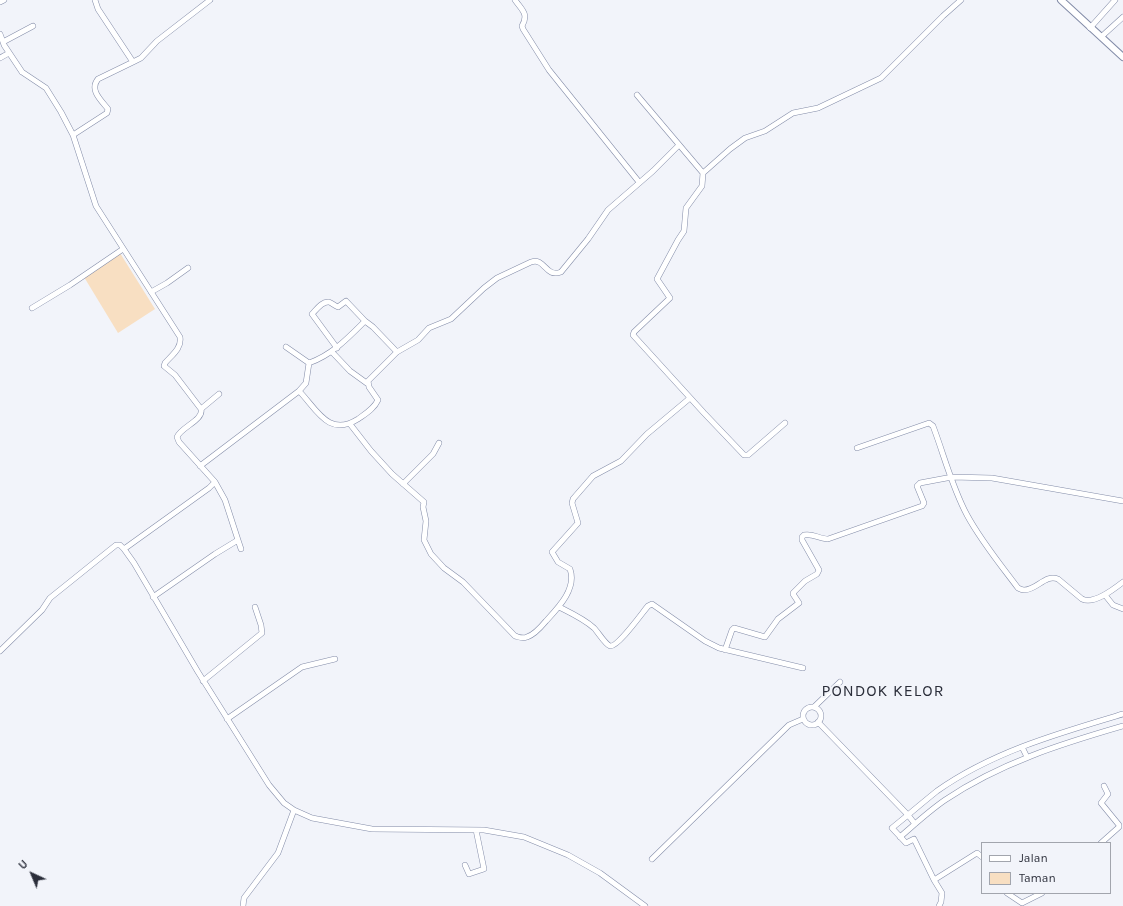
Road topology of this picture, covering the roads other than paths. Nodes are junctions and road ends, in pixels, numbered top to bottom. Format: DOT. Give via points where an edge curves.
graph roads {
  1 [pos="4,0"];
  2 [pos="94,0"];
  3 [pos="210,0"];
  4 [pos="515,0"];
  5 [pos="961,0"];
  6 [pos="1061,0"];
  7 [pos="1115,0"];
  8 [pos="0,2"];
  9 [pos="1123,17"];
  10 [pos="34,26"];
  11 [pos="1090,28"];
  12 [pos="0,34"];
  13 [pos="1101,38"];
  14 [pos="3,42"];
  15 [pos="9,53"];
  16 [pos="1123,57"];
  17 [pos="0,58"];
  18 [pos="133,62"];
  19 [pos="637,95"];
  20 [pos="73,135"];
  21 [pos="679,145"];
  22 [pos="703,173"];
  23 [pos="639,182"];
  24 [pos="123,250"];
  25 [pos="188,268"];
  26 [pos="151,292"];
  27 [pos="32,308"];
  28 [pos="365,321"];
  29 [pos="286,347"];
  30 [pos="337,348"];
  31 [pos="332,352"];
  32 [pos="397,352"];
  33 [pos="308,363"];
  34 [pos="368,384"];
  35 [pos="299,391"];
  36 [pos="219,394"];
  37 [pos="690,398"];
  38 [pos="201,409"];
  39 [pos="785,423"];
  40 [pos="350,424"];
  41 [pos="439,443"];
  42 [pos="858,448"];
  43 [pos="200,466"];
  44 [pos="952,477"];
  45 [pos="215,482"];
  46 [pos="403,484"];
  47 [pos="1123,501"];
  48 [pos="238,540"];
  49 [pos="124,549"];
  50 [pos="241,549"];
  51 [pos="1123,582"];
  52 [pos="1105,595"];
  53 [pos="153,597"];
  54 [pos="255,607"];
  55 [pos="559,607"];
  56 [pos="1123,608"];
  57 [pos="726,650"];
  58 [pos="0,652"];
  59 [pos="335,659"];
  60 [pos="803,668"];
  61 [pos="203,681"];
  62 [pos="840,682"];
  63 [pos="814,707"];
  64 [pos="1123,714"];
  65 [pos="227,719"];
  66 [pos="804,719"];
  67 [pos="818,722"];
  68 [pos="1122,727"];
  69 [pos="1022,746"];
  70 [pos="1027,757"];
  71 [pos="1104,786"];
  72 [pos="294,810"];
  73 [pos="908,815"];
  74 [pos="915,824"];
  75 [pos="476,830"];
  76 [pos="900,837"];
  77 [pos="1102,842"];
  78 [pos="981,856"];
  79 [pos="652,859"];
  80 [pos="465,864"];
  81 [pos="934,880"];
  82 [pos="1008,894"];
  83 [pos="1040,894"];
  84 [pos="1023,904"];
  85 [pos="243,906"];
  86 [pos="645,906"];
  87 [pos="939,906"];
  1 -- 8 [label="street"];
  2 -- 18 [label="street"];
  3 -- 18 [label="street"];
  4 -- 23 [label="street" via="525,13 526,19 522,29 542,60"];
  5 -- 22 [label="street" via="881,78 818,108 793,113 765,131 745,138"];
  6 -- 11 [label="street"];
  7 -- 11 [label="street"];
  9 -- 13 [label="street"];
  10 -- 14 [label="street"];
  11 -- 13 [label="street"];
  12 -- 14 [label="street"];
  13 -- 16 [label="street"];
  14 -- 15 [label="street"];
  15 -- 17 [label="street"];
  15 -- 20 [label="street" via="22,72 46,88"];
  18 -- 20 [label="street" via="98,79 94,88 108,109 107,113"];
  19 -- 21 [label="street"];
  20 -- 24 [label="street" via="96,206"];
  21 -- 22 [label="street"];
  21 -- 23 [label="street"];
  22 -- 37 [label="street" via="702,186 686,208 684,231 657,279 670,298 633,335"];
  23 -- 32 [label="street" via="608,210 561,272 552,273 536,260 497,278 451,319 429,328 418,340"];
  24 -- 26 [label="street"];
  24 -- 27 [label="street"];
  25 -- 26 [label="street"];
  26 -- 38 [label="street" via="181,342 164,366 175,375"];
  28 -- 30 [label="street"];
  28 -- 30 [label="street" via="346,301 338,307 323,303 312,314"];
  28 -- 32 [label="street"];
  29 -- 33 [label="street"];
  30 -- 31 [label="street"];
  31 -- 33 [label="street"];
  31 -- 34 [label="street" via="350,371"];
  32 -- 34 [label="street" via="368,381"];
  33 -- 35 [label="street" via="306,383"];
  34 -- 40 [label="street" via="378,400 369,411"];
  35 -- 40 [label="street" via="327,422"];
  35 -- 43 [label="street"];
  36 -- 38 [label="street"];
  37 -- 39 [label="street" via="745,455"];
  37 -- 55 [label="street" via="647,434 619,462 593,476 572,499 578,523 552,552 558,562 568,567 571,572 570,587"];
  38 -- 43 [label="street" via="202,414 179,432 177,437"];
  40 -- 46 [label="street" via="371,451"];
  41 -- 46 [label="street" via="433,454"];
  42 -- 44 [label="street" via="929,423 933,426"];
  43 -- 45 [label="street"];
  44 -- 47 [label="street" via="998,478"];
  44 -- 52 [label="street" via="967,514 1018,588 1030,589 1054,577 1085,601"];
  44 -- 57 [label="street" via="918,484 923,505 904,513 828,539 804,535 801,538 819,572 793,592 799,603 778,619 765,637 734,628"];
  45 -- 48 [label="street" via="225,500"];
  45 -- 49 [label="street"];
  46 -- 55 [label="street" via="424,502 424,540 431,554 463,582 515,636 527,637"];
  48 -- 50 [label="street"];
  48 -- 53 [label="street"];
  49 -- 53 [label="street"];
  49 -- 58 [label="street" via="116,545 50,598 42,610"];
  51 -- 52 [label="street"];
  52 -- 56 [label="street" via="1113,605"];
  53 -- 61 [label="street"];
  54 -- 61 [label="street" via="262,633"];
  55 -- 57 [label="street" via="594,628 611,646 621,640 652,604 705,641"];
  57 -- 60 [label="street"];
  59 -- 65 [label="street" via="302,667"];
  61 -- 65 [label="street"];
  62 -- 63 [label="street"];
  63 -- 66 [label="street" via="804,712"];
  63 -- 67 [label="street" via="819,710 821,716"];
  64 -- 69 [label="street"];
  65 -- 72 [label="street" via="272,790"];
  66 -- 67 [label="street" via="813,725"];
  66 -- 79 [label="street" via="790,725"];
  67 -- 73 [label="street"];
  68 -- 70 [label="street" via="1058,745"];
  69 -- 70 [label="street"];
  69 -- 73 [label="street" via="973,769 938,790"];
  70 -- 74 [label="street" via="979,779 945,800"];
  71 -- 77 [label="street" via="1108,794 1100,803 1119,825"];
  72 -- 75 [label="street" via="312,818 372,829"];
  72 -- 85 [label="street" via="278,853 244,898"];
  73 -- 74 [label="street"];
  73 -- 76 [label="street" via="892,828"];
  74 -- 76 [label="street"];
  75 -- 80 [label="street" via="484,869 469,874"];
  75 -- 86 [label="street" via="524,837 568,855 616,883"];
  76 -- 81 [label="street" via="906,843 914,838"];
  78 -- 81 [label="street" via="977,853"];
  81 -- 87 [label="street" via="942,894"];
  82 -- 84 [label="street"];
  83 -- 84 [label="street"];
}
